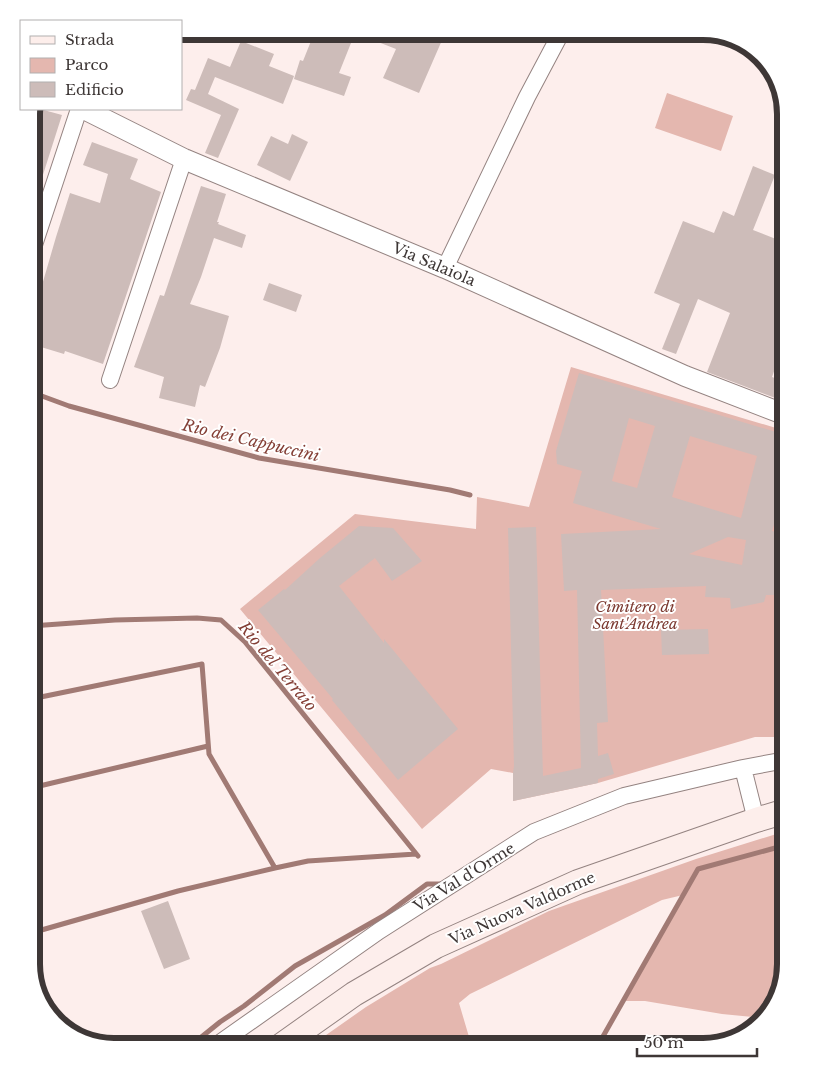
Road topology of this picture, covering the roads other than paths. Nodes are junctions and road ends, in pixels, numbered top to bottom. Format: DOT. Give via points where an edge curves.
graph roads {
  1 [pos="557,40"];
  2 [pos="79,110"];
  3 [pos="86,110"];
  4 [pos="184,159"];
  5 [pos="40,227"];
  6 [pos="445,268"];
  7 [pos="110,380"];
  8 [pos="777,412"];
  9 [pos="777,762"];
  10 [pos="743,768"];
  11 [pos="777,814"];
  12 [pos="756,820"];
  13 [pos="227,1038"];
  14 [pos="292,1038"];
  1 -- 6 [label="street"];
  2 -- 5 [label="street"];
  3 -- 4 [label="street, Via Salaiola"];
  4 -- 6 [label="street, Via Salaiola"];
  4 -- 7 [label="street"];
  6 -- 8 [label="street, Via Salaiola" via="685,376"];
  9 -- 10 [label="street, Via Val d'Orme"];
  10 -- 12 [label="street"];
  10 -- 13 [label="street, Via Val d'Orme" via="624,796 534,832 379,930"];
  11 -- 12 [label="main road, Via Nuova Valdorme"];
  12 -- 14 [label="main road, Via Nuova Valdorme" via="578,882 436,946 354,994"];
}
